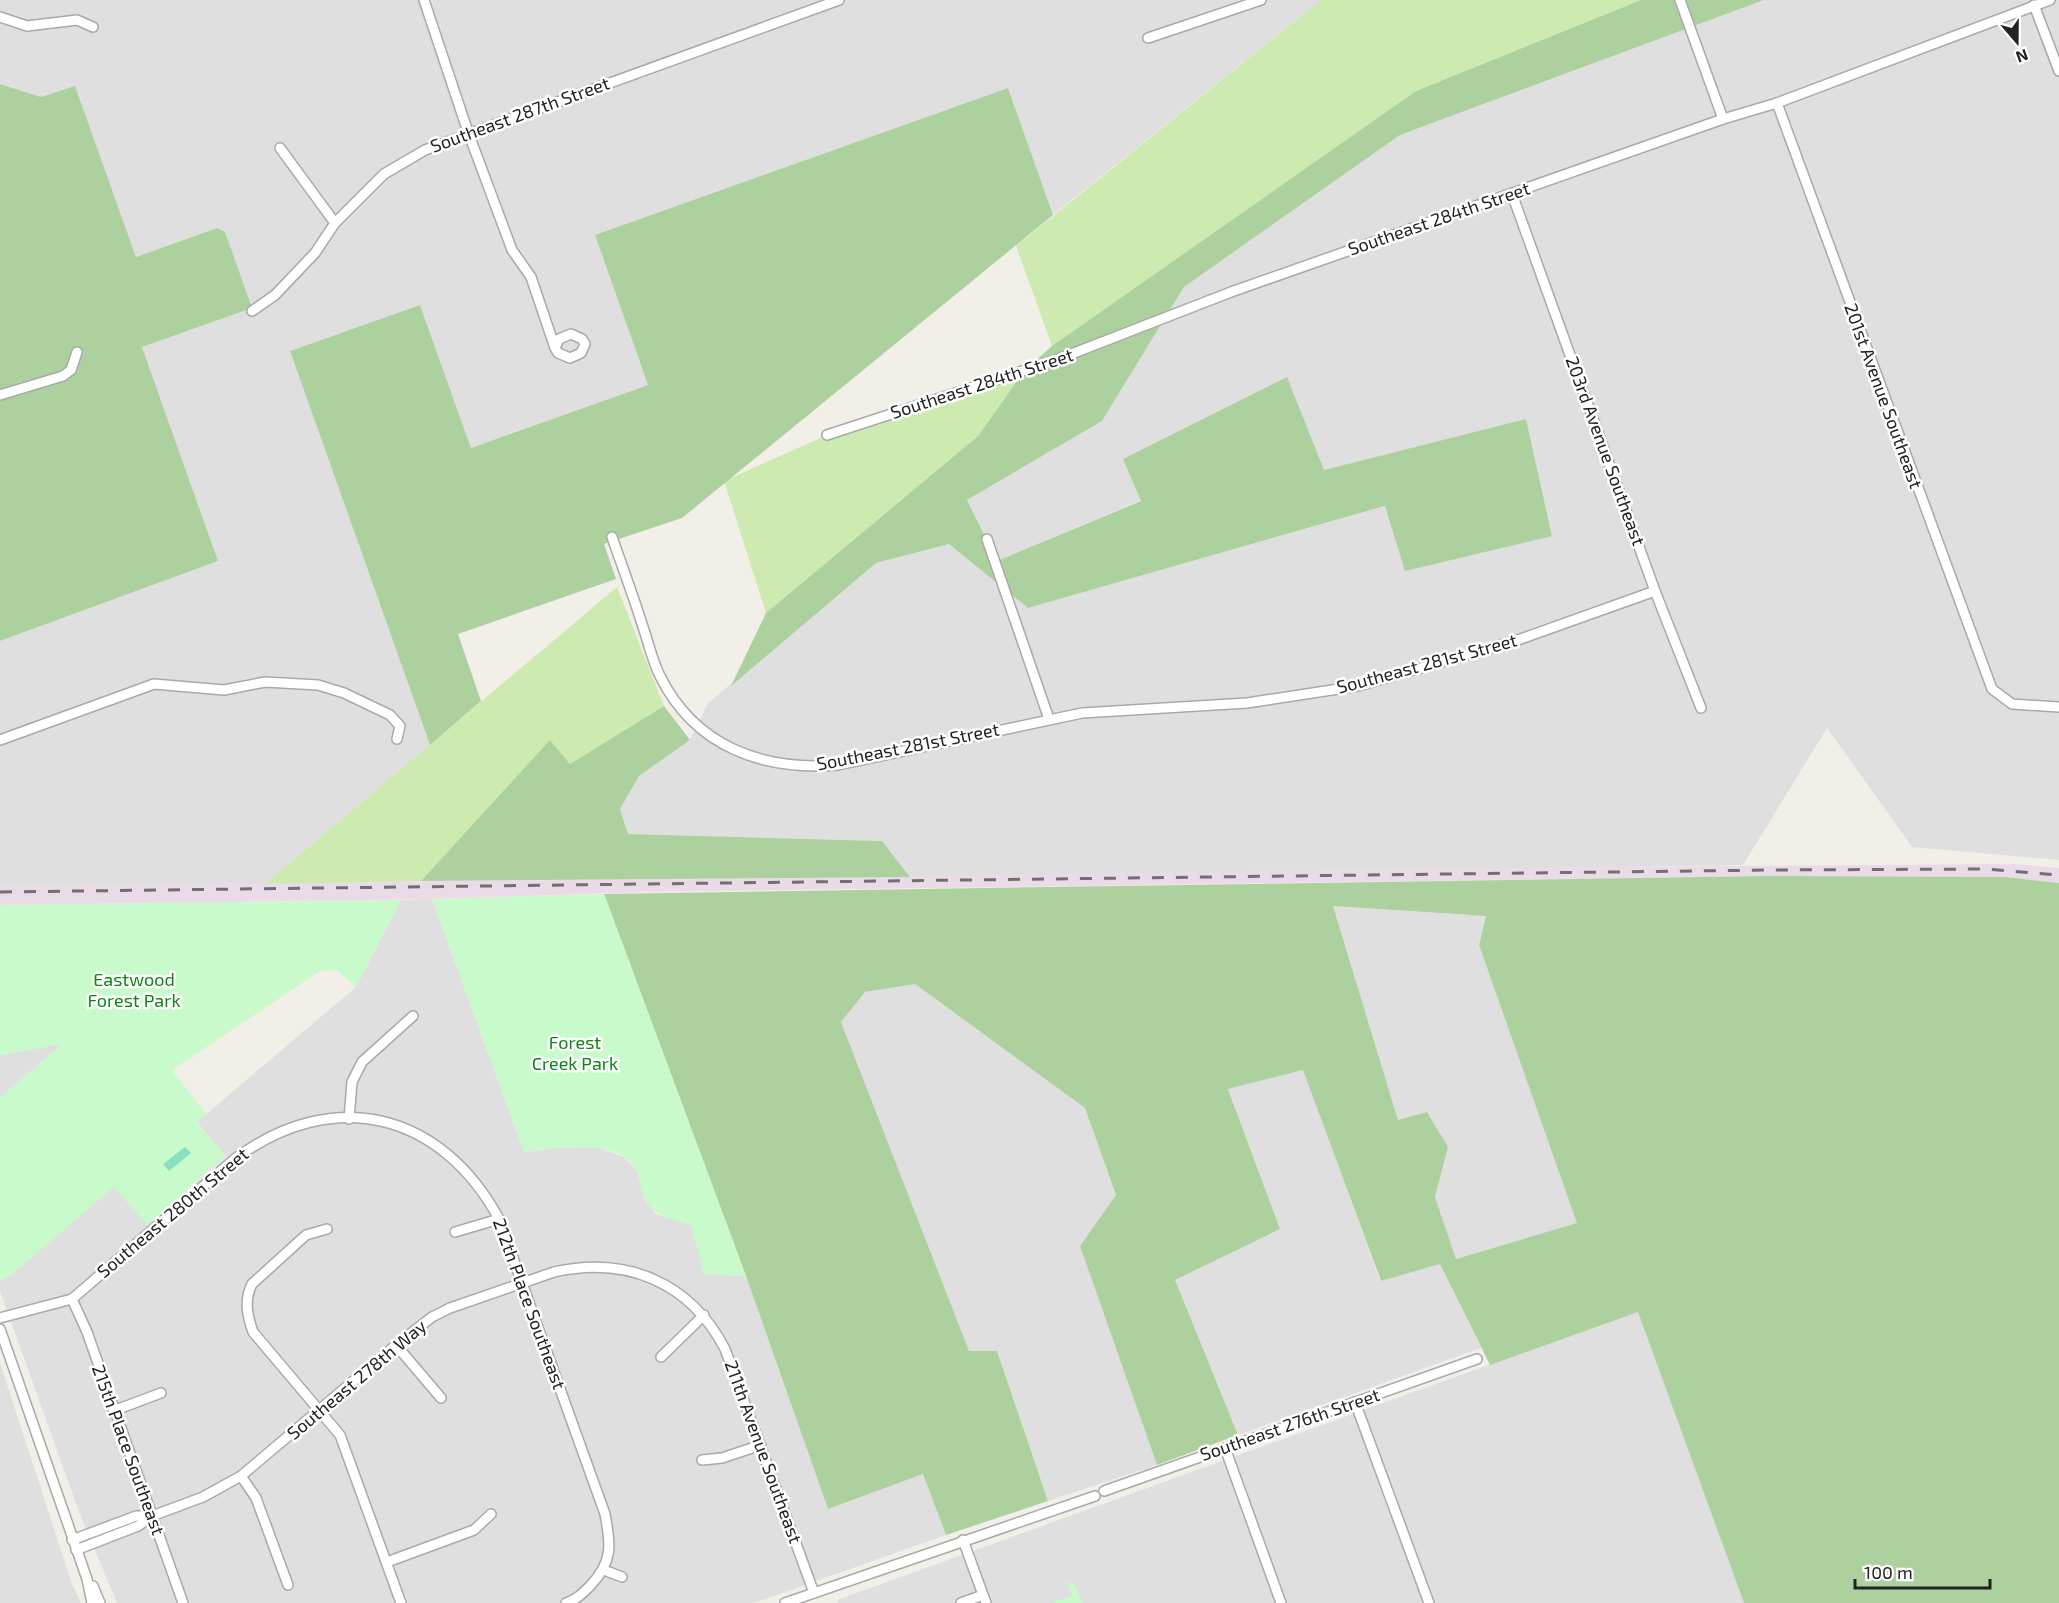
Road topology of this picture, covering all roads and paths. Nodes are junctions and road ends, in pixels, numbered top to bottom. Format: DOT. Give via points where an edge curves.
graph roads {
  1 [pos="424,0"];
  2 [pos="839,0"];
  3 [pos="1261,0"];
  4 [pos="1680,0"];
  5 [pos="2050,0"];
  6 [pos="2034,5"];
  7 [pos="0,17"];
  8 [pos="93,27"];
  9 [pos="1148,38"];
  10 [pos="2059,71"];
  11 [pos="1777,104"];
  12 [pos="1723,119"];
  13 [pos="468,132"];
  14 [pos="280,148"];
  15 [pos="1512,194"];
  16 [pos="335,223"];
  17 [pos="252,311"];
  18 [pos="555,348"];
  19 [pos="77,352"];
  20 [pos="0,395"];
  21 [pos="827,435"];
  22 [pos="612,537"];
  23 [pos="987,539"];
  24 [pos="1655,591"];
  25 [pos="2059,707"];
  26 [pos="1701,708"];
  27 [pos="1049,719"];
  28 [pos="397,739"];
  29 [pos="0,740"];
  30 [pos="413,1016"];
  31 [pos="350,1119"];
  32 [pos="499,1219"];
  33 [pos="327,1229"];
  34 [pos="455,1233"];
  35 [pos="521,1282"];
  36 [pos="72,1299"];
  37 [pos="704,1316"];
  38 [pos="0,1318"];
  39 [pos="0,1329"];
  40 [pos="396,1345"];
  41 [pos="661,1357"];
  42 [pos="1477,1359"];
  43 [pos="161,1393"];
  44 [pos="441,1398"];
  45 [pos="1355,1402"];
  46 [pos="320,1409"];
  47 [pos="113,1411"];
  48 [pos="761,1444"];
  49 [pos="1226,1448"];
  50 [pos="702,1460"];
  51 [pos="241,1476"];
  52 [pos="491,1514"];
  53 [pos="152,1516"];
  54 [pos="72,1540"];
  55 [pos="963,1540"];
  56 [pos="76,1550"];
  57 [pos="387,1562"];
  58 [pos="604,1570"];
  59 [pos="622,1577"];
  60 [pos="87,1579"];
  61 [pos="288,1585"];
  62 [pos="814,1593"];
  63 [pos="984,1599"];
  64 [pos="92,1603"];
  65 [pos="100,1603"];
  66 [pos="183,1603"];
  67 [pos="401,1603"];
  68 [pos="566,1603"];
  69 [pos="785,1603"];
  70 [pos="961,1603"];
  71 [pos="1281,1603"];
  72 [pos="1429,1603"];
  1 -- 13 [label="street"];
  2 -- 13 [label="street, Southeast 287th Street"];
  3 -- 9 [label="street"];
  4 -- 12 [label="street"];
  5 -- 6 [label="street, Southeast 284th Street"];
  6 -- 10 [label="street"];
  6 -- 11 [label="street, Southeast 284th Street"];
  7 -- 8 [label="street" via="27,26 77,20"];
  11 -- 12 [label="street, Southeast 284th Street"];
  11 -- 25 [label="street, 201st Avenue Southeast" via="1992,689 2012,704"];
  12 -- 15 [label="street, Southeast 284th Street"];
  13 -- 16 [label="street, Southeast 287th Street" via="425,150 384,174"];
  13 -- 18 [label="street" via="512,250 531,277"];
  14 -- 16 [label="street"];
  15 -- 21 [label="street, Southeast 284th Street" via="1231,292 1056,360"];
  15 -- 24 [label="street, 203rd Avenue Southeast"];
  16 -- 17 [label="street, Southeast 287th Street" via="315,253 275,295"];
  19 -- 20 [label="street" via="77,360 63,376"];
  22 -- 27 [label="street, Southeast 281st Street" via="659,675 683,712 714,740 767,762 838,765"];
  23 -- 27 [label="street"];
  24 -- 26 [label="street, 203rd Avenue Southeast"];
  24 -- 27 [label="street, Southeast 281st Street" via="1515,641 1358,686 1254,702 1101,710"];
  28 -- 29 [label="street" via="400,726 390,715 344,693 318,685 266,682 224,690 154,684"];
  30 -- 31 [label="street" via="362,1062 352,1082"];
  31 -- 32 [label="street, 212th Place Southeast" via="377,1120 428,1138 474,1177"];
  31 -- 36 [label="street, Southeast 280th Street" via="322,1119 292,1126 261,1140"];
  32 -- 34 [label="street"];
  32 -- 35 [label="street, 212th Place Southeast"];
  33 -- 46 [label="street" via="306,1235 252,1284 247,1305 253,1332"];
  35 -- 37 [label="street, Southeast 278th Way" via="572,1268 627,1270 647,1275 673,1289"];
  35 -- 40 [label="street, Southeast 278th Way" via="450,1308"];
  35 -- 58 [label="street, 212th Place Southeast" via="605,1514 610,1548"];
  36 -- 38 [label="street, Southeast 280th Street"];
  36 -- 47 [label="street, 215th Place Southeast"];
  37 -- 41 [label="street"];
  37 -- 48 [label="street, 211th Avenue Southeast" via="725,1349"];
  39 -- 54 [label="street"];
  40 -- 44 [label="street"];
  40 -- 46 [label="street, Southeast 278th Way"];
  42 -- 45 [label="street, Southeast 276th Street"];
  43 -- 47 [label="street"];
  45 -- 49 [label="street, Southeast 276th Street"];
  45 -- 72 [label="street"];
  46 -- 51 [label="street, Southeast 278th Way"];
  46 -- 57 [label="street" via="340,1435"];
  47 -- 53 [label="street, 215th Place Southeast"];
  48 -- 50 [label="street" via="722,1458"];
  48 -- 62 [label="street, 211th Avenue Southeast"];
  49 -- 55 [label="street, Southeast 276th Street"];
  49 -- 71 [label="street"];
  51 -- 53 [label="street, Southeast 278th Way" via="203,1497"];
  51 -- 61 [label="street" via="256,1498"];
  52 -- 57 [label="street" via="474,1530"];
  53 -- 54 [label="street, Southeast 278th Way" via="136,1516"];
  53 -- 56 [label="street, Southeast 278th Way" via="138,1527"];
  53 -- 66 [label="street, 215th Place Southeast"];
  54 -- 56 [label="street"];
  55 -- 62 [label="street, Southeast 276th Street"];
  55 -- 63 [label="street"];
  56 -- 60 [label="street"];
  57 -- 67 [label="street"];
  58 -- 59 [label="street"];
  58 -- 68 [label="street"];
  60 -- 64 [label="street"];
  60 -- 65 [label="street"];
  62 -- 69 [label="street, Southeast 276th Street"];
  63 -- 70 [label="street"];
}
